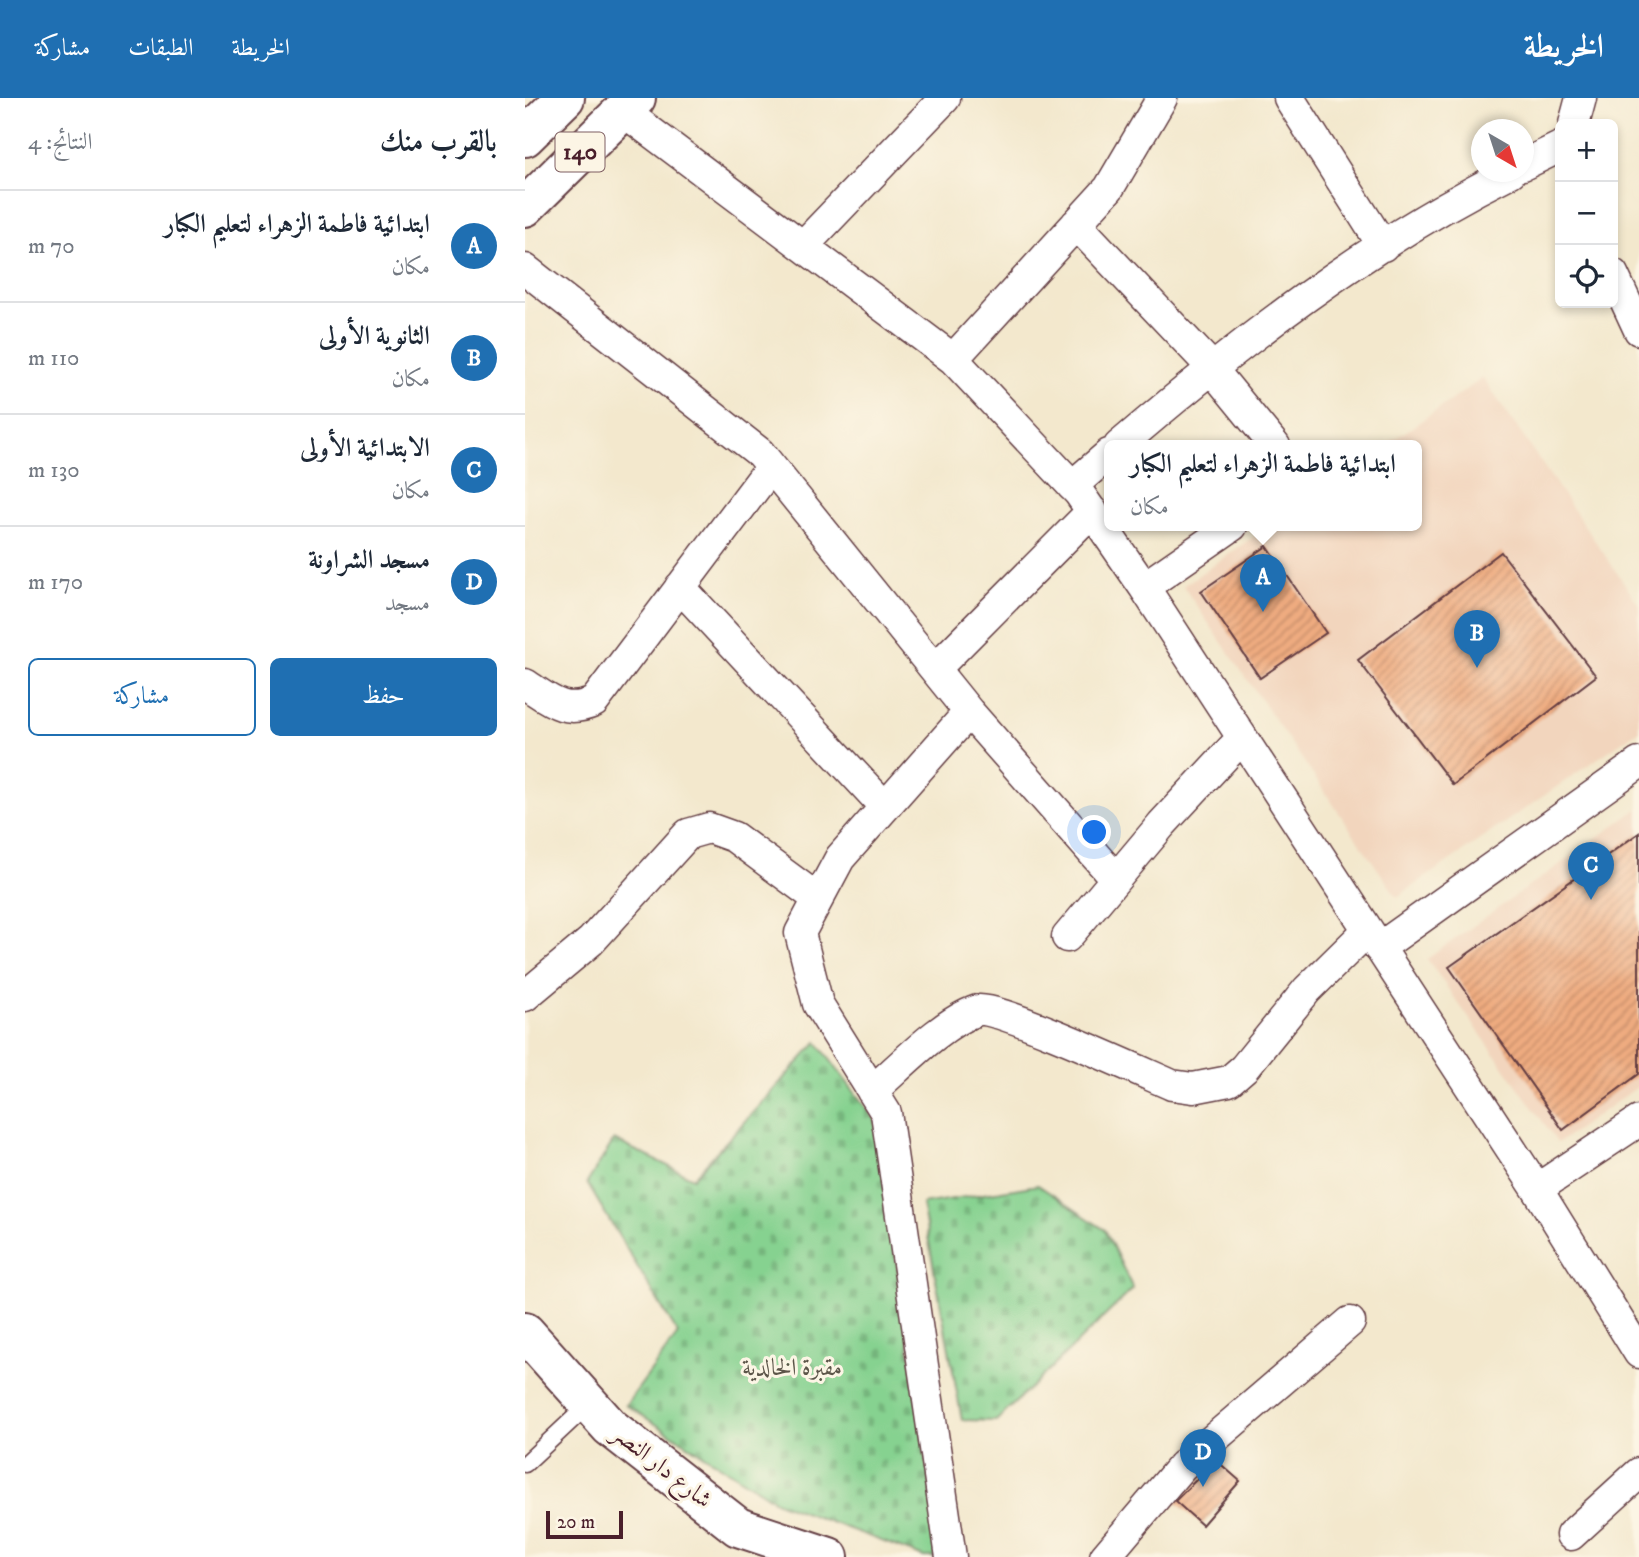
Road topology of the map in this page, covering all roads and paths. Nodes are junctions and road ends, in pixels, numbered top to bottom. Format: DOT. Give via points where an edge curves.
graph roads {
  1 [pos="565,98"];
  2 [pos="945,98"];
  3 [pos="1162,98"];
  4 [pos="1289,98"];
  5 [pos="1581,98"];
  6 [pos="629,104"];
  7 [pos="1575,119"];
  8 [pos="525,137"];
  9 [pos="1555,150"];
  10 [pos="1534,160"];
  11 [pos="1491,182"];
  12 [pos="525,206"];
  13 [pos="1076,224"];
  14 [pos="803,246"];
  15 [pos="1383,246"];
  16 [pos="525,269"];
  17 [pos="1618,286"];
  18 [pos="1639,330"];
  19 [pos="953,359"];
  20 [pos="1211,367"];
  21 [pos="1126,440"];
  22 [pos="1270,440"];
  23 [pos="1104,458"];
  24 [pos="771,467"];
  25 [pos="1072,486"];
  26 [pos="1092,511"];
  27 [pos="1104,529"];
  28 [pos="1106,531"];
  29 [pos="1225,531"];
  30 [pos="680,587"];
  31 [pos="1144,587"];
  32 [pos="935,669"];
  33 [pos="525,684"];
  34 [pos="969,712"];
  35 [pos="1243,738"];
  36 [pos="1639,763"];
  37 [pos="885,807"];
  38 [pos="1115,878"];
  39 [pos="818,899"];
  40 [pos="1067,937"];
  41 [pos="1374,939"];
  42 [pos="525,996"];
  43 [pos="872,1091"];
  44 [pos="1639,1121"];
  45 [pos="1537,1189"];
  46 [pos="1350,1322"];
  47 [pos="525,1332"];
  48 [pos="1639,1353"];
  49 [pos="589,1404"];
  50 [pos="525,1464"];
  51 [pos="1639,1473"];
  52 [pos="1571,1535"];
  53 [pos="782,1549"];
  54 [pos="829,1557"];
  55 [pos="951,1557"];
  56 [pos="1105,1557"];
  1 -- 8 [label="main road, 140"];
  2 -- 14 [label="street"];
  3 -- 13 [label="street" via="1109,188"];
  4 -- 15 [label="street"];
  5 -- 7 [label="street"];
  6 -- 12 [label="main road, 140"];
  6 -- 14 [label="street"];
  9 -- 10 [label="street"];
  11 -- 15 [label="street"];
  13 -- 19 [label="street"];
  13 -- 20 [label="street"];
  14 -- 19 [label="street"];
  15 -- 20 [label="street"];
  16 -- 24 [label="street" via="760,453"];
  17 -- 18 [label="street"];
  19 -- 25 [label="street"];
  20 -- 21 [label="street"];
  20 -- 22 [label="street"];
  23 -- 25 [label="street"];
  24 -- 30 [label="street"];
  24 -- 32 [label="street"];
  25 -- 26 [label="street"];
  26 -- 27 [label="street"];
  26 -- 32 [label="street"];
  28 -- 31 [label="street"];
  29 -- 31 [label="street"];
  30 -- 33 [label="street" via="594,702 579,709 560,706"];
  30 -- 37 [label="street"];
  31 -- 35 [label="street"];
  32 -- 34 [label="street"];
  34 -- 37 [label="street"];
  34 -- 38 [label="street"];
  35 -- 38 [label="street"];
  35 -- 41 [label="street"];
  36 -- 41 [label="street"];
  37 -- 39 [label="street" via="840,858"];
  38 -- 40 [label="street"];
  39 -- 42 [label="street" via="734,836 709,828 688,834 591,941"];
  39 -- 43 [label="street" via="800,933 818,1004"];
  41 -- 43 [label="street" via="1307,989 1229,1081 1192,1088 1172,1085 1013,1017 982,1009 961,1017"];
  41 -- 45 [label="street"];
  43 -- 55 [label="street" via="886,1113"];
  44 -- 45 [label="street"];
  45 -- 48 [label="street"];
  46 -- 56 [label="street" via="1182,1466"];
  47 -- 49 [label="main road, شارع دار النصر"];
  49 -- 50 [label="lane"];
  49 -- 53 [label="main road, شارع دار النصر" via="610,1427 738,1527"];
  51 -- 52 [label="street"];
  53 -- 54 [label="main road, شارع دار النصر"];
}
